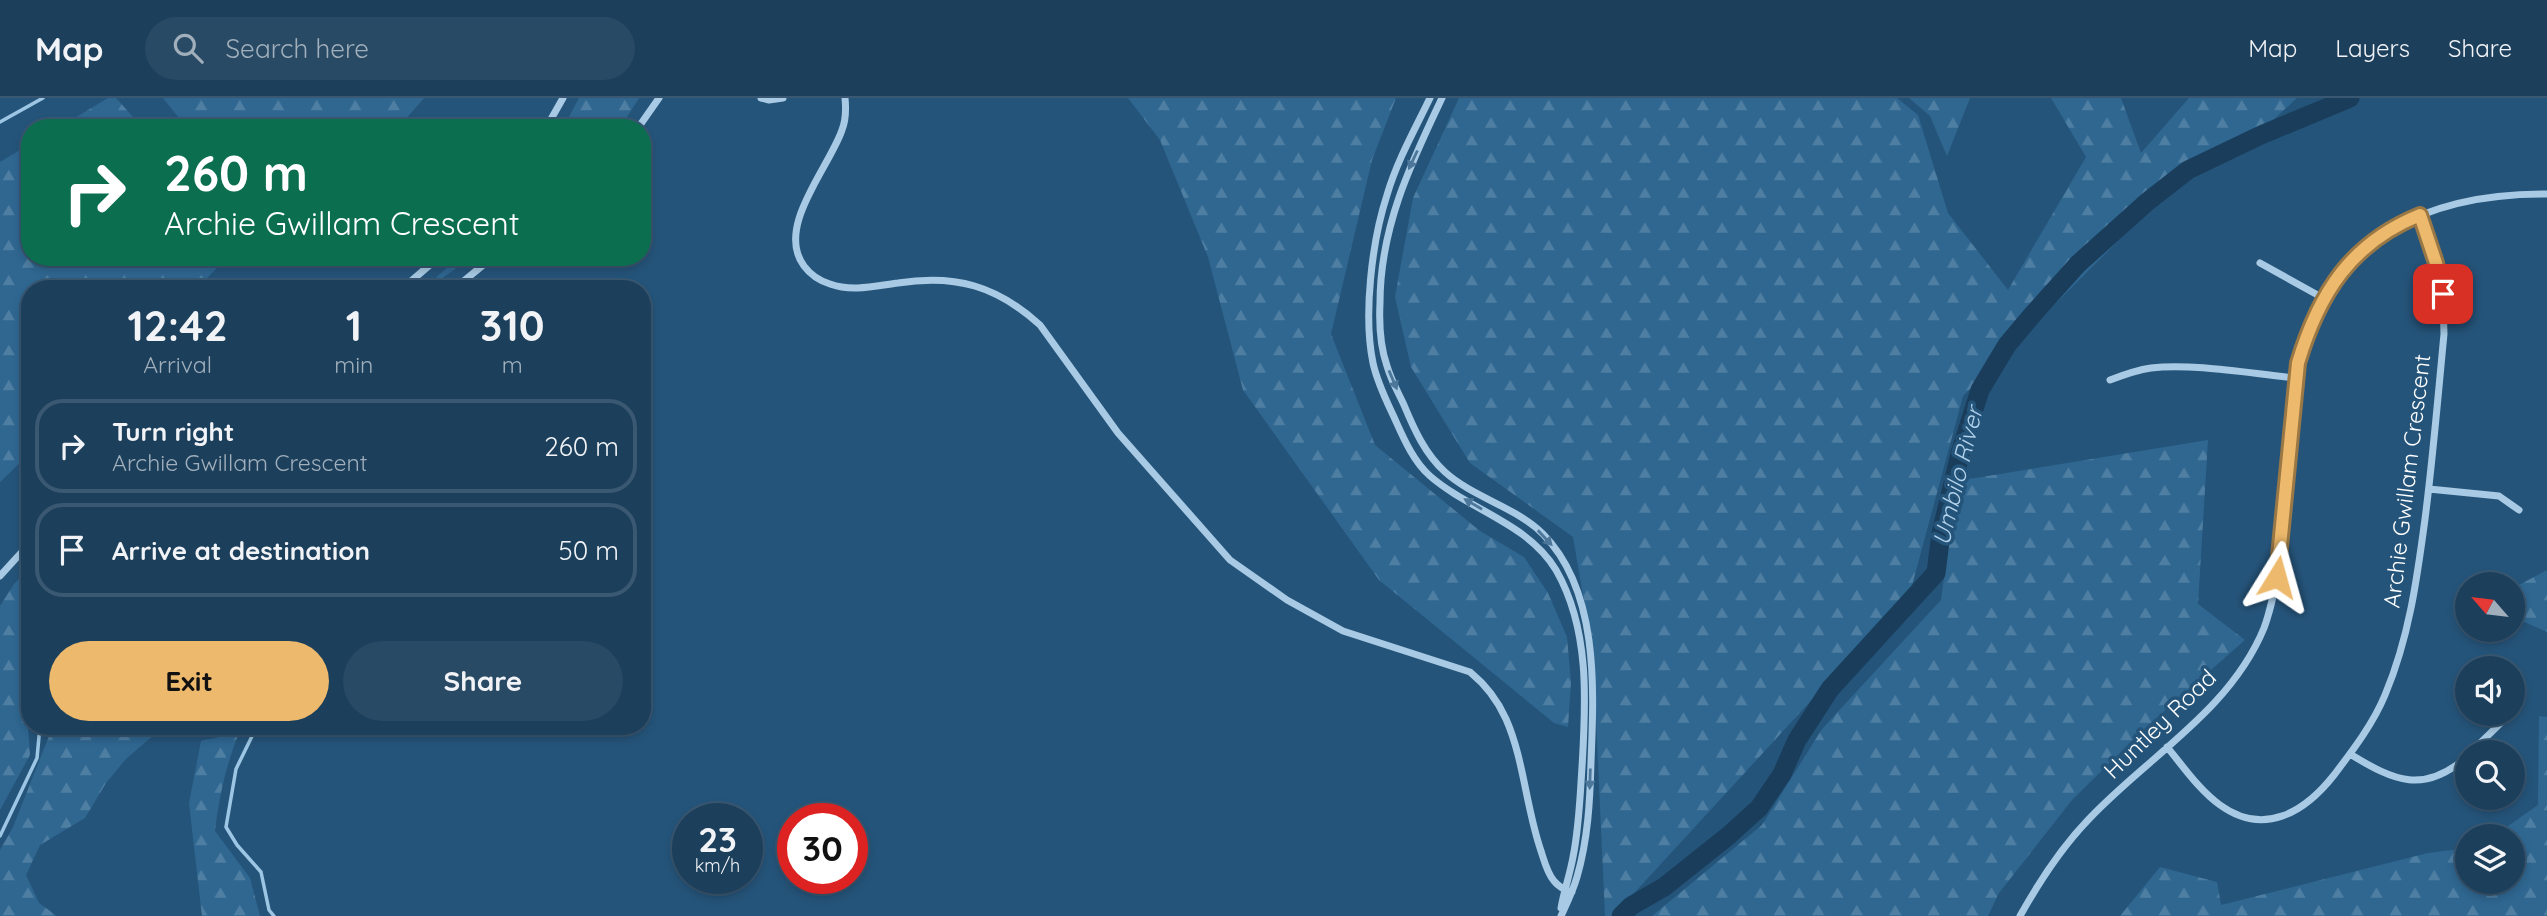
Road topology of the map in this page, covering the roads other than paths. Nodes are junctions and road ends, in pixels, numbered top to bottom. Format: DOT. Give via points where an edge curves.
graph roads {
  1 [pos="563,98"];
  2 [pos="659,98"];
  3 [pos="761,98"];
  4 [pos="783,98"];
  5 [pos="845,98"];
  6 [pos="1430,98"];
  7 [pos="1442,98"];
  8 [pos="551,119"];
  9 [pos="644,119"];
  10 [pos="2547,194"];
  11 [pos="2420,215"];
  12 [pos="2260,263"];
  13 [pos="429,266"];
  14 [pos="482,266"];
  15 [pos="412,280"];
  16 [pos="465,280"];
  17 [pos="2323,298"];
  18 [pos="2296,378"];
  19 [pos="2110,380"];
  20 [pos="2429,489"];
  21 [pos="2519,510"];
  22 [pos="21,554"];
  23 [pos="0,576"];
  24 [pos="2498,726"];
  25 [pos="2483,740"];
  26 [pos="2166,747"];
  27 [pos="2350,754"];
  28 [pos="2455,765"];
  29 [pos="1568,891"];
  30 [pos="1560,916"];
  31 [pos="2020,916"];
  1 -- 8 [label="street"];
  2 -- 9 [label="street"];
  3 -- 4 [label="street"];
  5 -- 29 [label="street" via="842,130 795,231 797,257 808,271 825,283 852,289 926,278 957,280 1007,300 1040,325 1118,433 1230,561 1343,631 1478,678 1507,720 1542,853 1554,881"];
  29 -- 6 [label="street, one-way" via="1579,810 1584,696 1578,628 1564,587 1531,541 1426,473 1399,429 1373,365 1370,296 1386,196"];
  7 -- 29 [label="street, one-way" via="1407,171 1390,223 1381,265 1381,340 1395,387 1428,454 1458,482 1542,533 1563,559 1580,601 1590,656 1593,720 1587,830"];
  10 -- 11 [label="street, Huntley Road" via="2478,198"];
  11 -- 17 [label="street, Huntley Road" via="2390,229 2359,252"];
  11 -- 20 [label="street, Archie Gwillam Crescent" via="2436,263 2444,317"];
  12 -- 17 [label="street"];
  13 -- 15 [label="street"];
  14 -- 16 [label="street"];
  17 -- 18 [label="street, Huntley Road" via="2307,332"];
  18 -- 19 [label="street" via="2179,367 2133,372"];
  18 -- 26 [label="street, Huntley Road" via="2280,561 2263,629 2221,697"];
  20 -- 21 [label="street" via="2499,496"];
  20 -- 27 [label="street, Archie Gwillam Crescent" via="2407,629 2384,696"];
  22 -- 23 [label="street"];
  24 -- 25 [label="street"];
  26 -- 27 [label="street, Archie Gwillam Crescent" via="2221,807 2266,820 2311,802"];
  26 -- 31 [label="street, Huntley Road" via="2086,821"];
  27 -- 28 [label="street" via="2403,780 2444,773"];
  29 -- 30 [label="street"];
}
